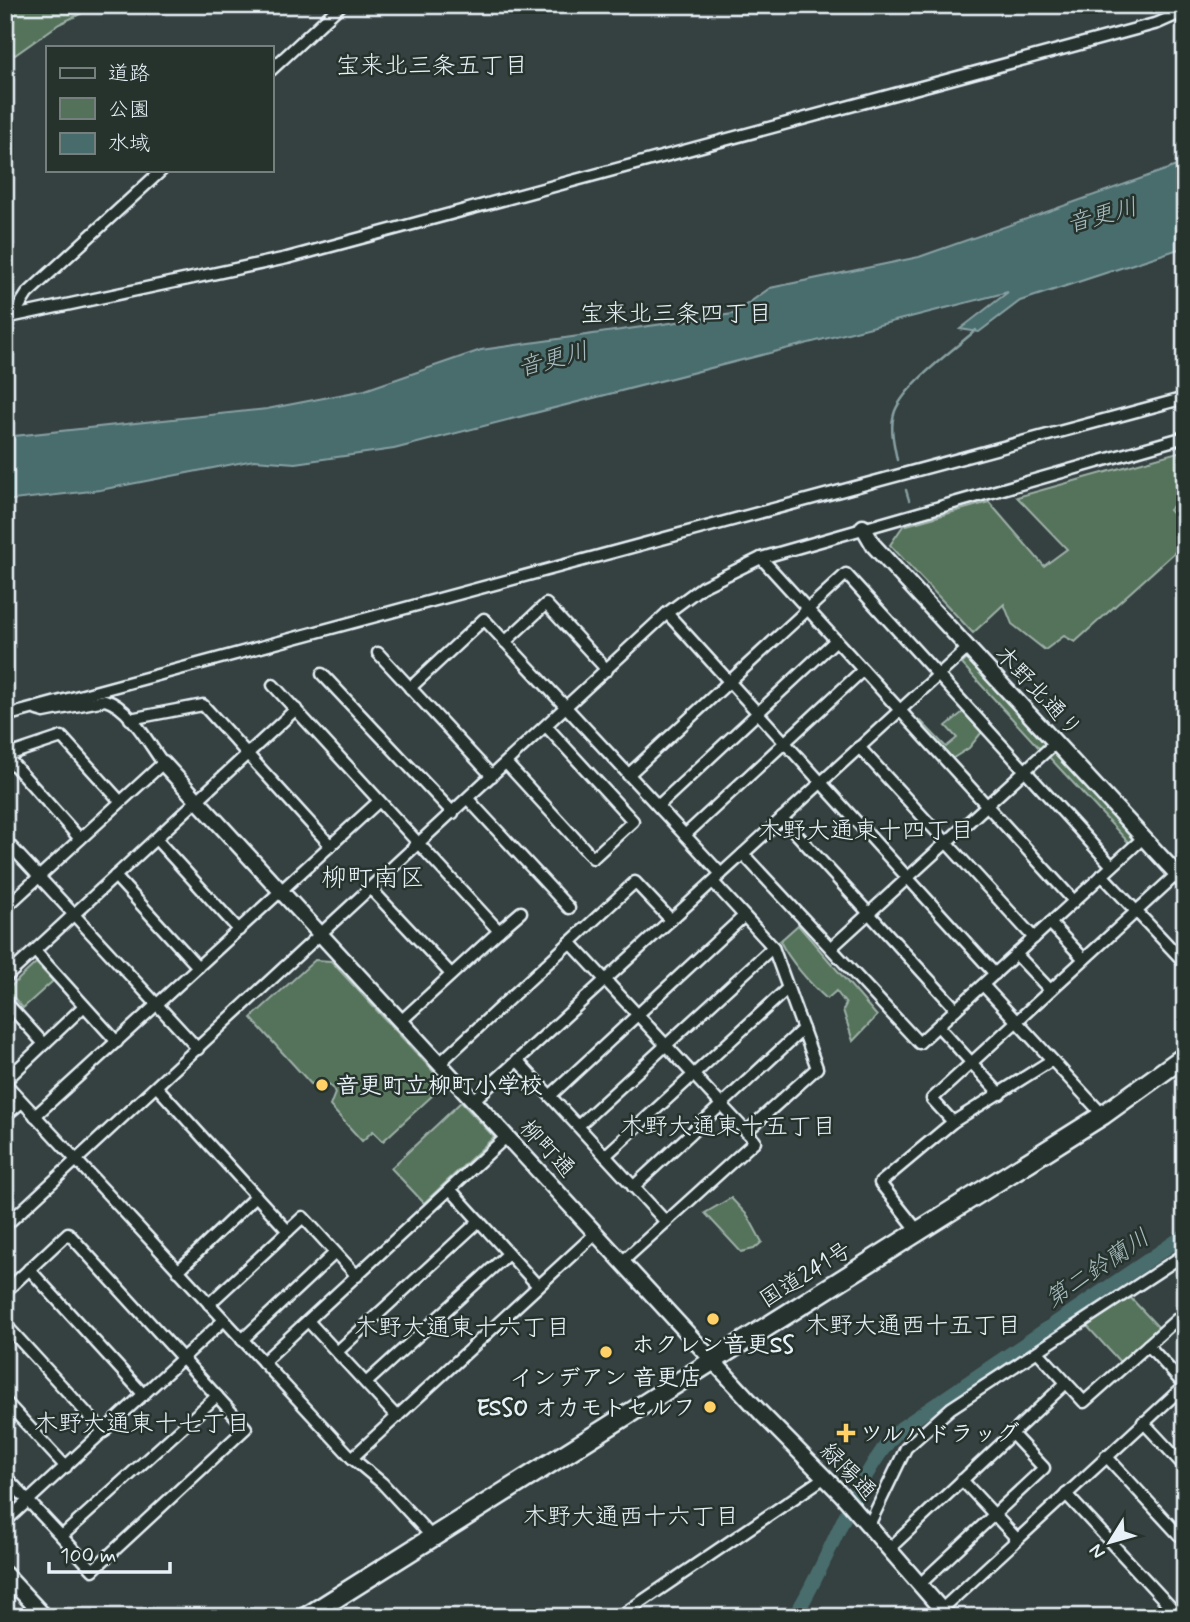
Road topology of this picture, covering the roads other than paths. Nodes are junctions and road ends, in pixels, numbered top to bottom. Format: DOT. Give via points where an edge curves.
graph roads {
  1 [pos="341,5"];
  2 [pos="1185,11"];
  3 [pos="273,67"];
  4 [pos="160,172"];
  5 [pos="9,317"];
  6 [pos="1185,398"];
  7 [pos="1185,437"];
  8 [pos="863,527"];
  9 [pos="761,558"];
  10 [pos="808,609"];
  11 [pos="667,613"];
  12 [pos="836,640"];
  13 [pos="505,642"];
  14 [pos="968,648"];
  15 [pos="378,653"];
  16 [pos="607,670"];
  17 [pos="863,670"];
  18 [pos="323,674"];
  19 [pos="938,675"];
  20 [pos="729,682"];
  21 [pos="273,685"];
  22 [pos="410,688"];
  23 [pos="565,708"];
  24 [pos="32,709"];
  25 [pos="296,709"];
  26 [pos="900,710"];
  27 [pos="758,713"];
  28 [pos="5,716"];
  29 [pos="130,719"];
  30 [pos="546,726"];
  31 [pos="785,742"];
  32 [pos="1055,743"];
  33 [pos="859,747"];
  34 [pos="248,754"];
  35 [pos="6,756"];
  36 [pos="163,763"];
  37 [pos="506,763"];
  38 [pos="1025,770"];
  39 [pos="628,775"];
  40 [pos="492,776"];
  41 [pos="821,782"];
  42 [pos="468,799"];
  43 [pos="120,801"];
  44 [pos="197,801"];
  45 [pos="379,801"];
  46 [pos="987,805"];
  47 [pos="658,806"];
  48 [pos="453,813"];
  49 [pos="782,818"];
  50 [pos="685,835"];
  51 [pos="1143,838"];
  52 [pos="5,839"];
  53 [pos="80,839"];
  54 [pos="156,839"];
  55 [pos="946,842"];
  56 [pos="420,844"];
  57 [pos="331,846"];
  58 [pos="743,854"];
  59 [pos="1112,866"];
  60 [pos="721,874"];
  61 [pos="1102,875"];
  62 [pos="40,877"];
  63 [pos="115,877"];
  64 [pos="908,878"];
  65 [pos="1181,878"];
  66 [pos="713,882"];
  67 [pos="371,889"];
  68 [pos="281,891"];
  69 [pos="1074,901"];
  70 [pos="5,908"];
  71 [pos="569,908"];
  72 [pos="1136,910"];
  73 [pos="521,912"];
  74 [pos="869,914"];
  75 [pos="74,915"];
  76 [pos="744,916"];
  77 [pos="671,920"];
  78 [pos="1050,923"];
  79 [pos="239,930"];
  80 [pos="499,931"];
  81 [pos="321,936"];
  82 [pos="1034,938"];
  83 [pos="570,942"];
  84 [pos="773,947"];
  85 [pos="831,948"];
  86 [pos="34,951"];
  87 [pos="1016,954"];
  88 [pos="1084,958"];
  89 [pos="1185,963"];
  90 [pos="198,967"];
  91 [pos="451,974"];
  92 [pos="995,974"];
  93 [pos="5,978"];
  94 [pos="605,980"];
  95 [pos="983,985"];
  96 [pos="788,988"];
  97 [pos="1050,990"];
  98 [pos="5,1001"];
  99 [pos="157,1005"];
  100 [pos="85,1006"];
  101 [pos="956,1009"];
  102 [pos="637,1014"];
  103 [pos="401,1021"];
  104 [pos="1016,1021"];
  105 [pos="937,1026"];
  106 [pos="803,1029"];
  107 [pos="117,1042"];
  108 [pos="44,1044"];
  109 [pos="666,1045"];
  110 [pos="198,1049"];
  111 [pos="1185,1056"];
  112 [pos="517,1060"];
  113 [pos="1052,1060"];
  114 [pos="440,1063"];
  115 [pos="971,1063"];
  116 [pos="694,1075"];
  117 [pos="5,1082"];
  118 [pos="157,1087"];
  119 [pos="1000,1094"];
  120 [pos="550,1096"];
  121 [pos="474,1100"];
  122 [pos="22,1102"];
  123 [pos="721,1105"];
  124 [pos="1103,1115"];
  125 [pos="5,1116"];
  126 [pos="35,1116"];
  127 [pos="953,1122"];
  128 [pos="578,1126"];
  129 [pos="746,1132"];
  130 [pos="506,1137"];
  131 [pos="605,1156"];
  132 [pos="76,1161"];
  133 [pos="633,1186"];
  134 [pos="450,1189"];
  135 [pos="256,1196"];
  136 [pos="479,1221"];
  137 [pos="6,1222"];
  138 [pos="666,1222"];
  139 [pos="288,1231"];
  140 [pos="918,1231"];
  141 [pos="596,1233"];
  142 [pos="335,1253"];
  143 [pos="508,1254"];
  144 [pos="1185,1254"];
  145 [pos="623,1261"];
  146 [pos="29,1269"];
  147 [pos="178,1271"];
  148 [pos="356,1276"];
  149 [pos="538,1286"];
  150 [pos="5,1292"];
  151 [pos="209,1304"];
  152 [pos="1185,1312"];
  153 [pos="224,1320"];
  154 [pos="308,1321"];
  155 [pos="5,1324"];
  156 [pos="242,1340"];
  157 [pos="1148,1345"];
  158 [pos="337,1352"];
  159 [pos="1038,1352"];
  160 [pos="183,1358"];
  161 [pos="713,1360"];
  162 [pos="263,1362"];
  163 [pos="1066,1383"];
  164 [pos="366,1384"];
  165 [pos="1185,1386"];
  166 [pos="144,1395"];
  167 [pos="217,1396"];
  168 [pos="5,1401"];
  169 [pos="397,1417"];
  170 [pos="1143,1422"];
  171 [pos="104,1432"];
  172 [pos="1012,1434"];
  173 [pos="1106,1456"];
  174 [pos="352,1458"];
  175 [pos="66,1467"];
  176 [pos="1185,1467"];
  177 [pos="5,1476"];
  178 [pos="825,1476"];
  179 [pos="962,1480"];
  180 [pos="1066,1494"];
  181 [pos="29,1501"];
  182 [pos="995,1515"];
  183 [pos="5,1522"];
  184 [pos="867,1522"];
  185 [pos="1185,1529"];
  186 [pos="62,1536"];
  187 [pos="432,1537"];
  188 [pos="1017,1539"];
  189 [pos="890,1548"];
  190 [pos="5,1574"];
  191 [pos="919,1585"];
  192 [pos="16,1587"];
  193 [pos="5,1597"];
  194 [pos="945,1613"];
  195 [pos="45,1617"];
  196 [pos="306,1617"];
  197 [pos="619,1617"];
  198 [pos="1180,1617"];
  1 -- 3 [label="street"];
  2 -- 5 [label="street" via="1027,60 300,254"];
  4 -- 5 [label="street" via="27,294"];
  6 -- 24 [label="street"];
  7 -- 8 [label="street"];
  8 -- 9 [label="street"];
  8 -- 14 [label="street, 木野北通り" via="874,546"];
  9 -- 10 [label="street"];
  9 -- 11 [label="street" via="702,587"];
  10 -- 12 [label="street"];
  10 -- 19 [label="street" via="846,574"];
  10 -- 20 [label="street"];
  11 -- 16 [label="street"];
  11 -- 20 [label="street"];
  12 -- 17 [label="street"];
  12 -- 27 [label="street"];
  13 -- 16 [label="street" via="545,604"];
  13 -- 22 [label="street" via="484,619"];
  13 -- 23 [label="street"];
  14 -- 19 [label="street"];
  14 -- 32 [label="street, 木野北通り"];
  15 -- 22 [label="street"];
  16 -- 23 [label="street"];
  17 -- 26 [label="street"];
  17 -- 31 [label="street"];
  18 -- 48 [label="street"];
  19 -- 26 [label="street"];
  19 -- 38 [label="street"];
  20 -- 27 [label="street"];
  20 -- 39 [label="street"];
  21 -- 25 [label="street"];
  22 -- 40 [label="street"];
  23 -- 30 [label="street"];
  23 -- 39 [label="street"];
  24 -- 28 [label="street"];
  24 -- 29 [label="street" via="44,712 105,700"];
  25 -- 34 [label="street"];
  25 -- 45 [label="street"];
  26 -- 33 [label="street"];
  26 -- 46 [label="street"];
  27 -- 31 [label="street"];
  27 -- 47 [label="street"];
  29 -- 34 [label="street" via="203,705"];
  29 -- 36 [label="street"];
  30 -- 37 [label="street"];
  30 -- 37 [label="street" via="633,821 603,849 593,858"];
  31 -- 41 [label="street"];
  31 -- 50 [label="street"];
  32 -- 38 [label="street"];
  32 -- 51 [label="street, 木野北通り"];
  33 -- 41 [label="street"];
  33 -- 55 [label="street"];
  34 -- 44 [label="street"];
  34 -- 57 [label="street"];
  35 -- 43 [label="street" via="62,737"];
  35 -- 53 [label="street"];
  36 -- 43 [label="street"];
  36 -- 44 [label="street, 柳町通"];
  37 -- 40 [label="street"];
  38 -- 46 [label="street"];
  38 -- 59 [label="street"];
  39 -- 47 [label="street"];
  40 -- 42 [label="street"];
  41 -- 49 [label="street"];
  41 -- 64 [label="street"];
  42 -- 48 [label="street"];
  42 -- 71 [label="street"];
  43 -- 53 [label="street"];
  44 -- 54 [label="street"];
  44 -- 68 [label="street, 柳町通"];
  45 -- 56 [label="street"];
  45 -- 57 [label="street"];
  46 -- 55 [label="street"];
  46 -- 69 [label="street"];
  47 -- 50 [label="street"];
  48 -- 56 [label="street"];
  49 -- 58 [label="street"];
  49 -- 74 [label="street"];
  50 -- 60 [label="street"];
  51 -- 59 [label="street"];
  51 -- 65 [label="street, 木野北通り"];
  52 -- 62 [label="street"];
  53 -- 62 [label="street"];
  54 -- 63 [label="street"];
  54 -- 79 [label="street"];
  55 -- 64 [label="street"];
  55 -- 82 [label="street"];
  56 -- 67 [label="street"];
  56 -- 80 [label="street"];
  57 -- 68 [label="street"];
  58 -- 60 [label="street"];
  58 -- 85 [label="street"];
  59 -- 61 [label="street"];
  60 -- 66 [label="street"];
  61 -- 69 [label="street"];
  61 -- 72 [label="street"];
  62 -- 70 [label="street"];
  62 -- 75 [label="street"];
  63 -- 75 [label="street"];
  63 -- 90 [label="street"];
  64 -- 74 [label="street"];
  64 -- 92 [label="street"];
  65 -- 72 [label="street"];
  66 -- 76 [label="street"];
  66 -- 77 [label="street"];
  67 -- 81 [label="street"];
  67 -- 91 [label="street"];
  68 -- 79 [label="street"];
  68 -- 81 [label="street, 柳町通"];
  69 -- 78 [label="street"];
  72 -- 88 [label="street"];
  72 -- 89 [label="street"];
  73 -- 80 [label="street"];
  74 -- 85 [label="street"];
  74 -- 101 [label="street"];
  75 -- 86 [label="street"];
  75 -- 99 [label="street"];
  76 -- 84 [label="street"];
  76 -- 102 [label="street"];
  77 -- 83 [label="street" via="635,882"];
  77 -- 94 [label="street"];
  78 -- 82 [label="street"];
  78 -- 88 [label="street"];
  79 -- 90 [label="street"];
  80 -- 91 [label="street"];
  81 -- 103 [label="street, 柳町通"];
  81 -- 110 [label="street"];
  82 -- 87 [label="street"];
  83 -- 94 [label="street"];
  83 -- 114 [label="street"];
  84 -- 96 [label="street"];
  84 -- 109 [label="street"];
  85 -- 105 [label="street" via="919,1043"];
  86 -- 93 [label="street"];
  86 -- 100 [label="street"];
  87 -- 92 [label="street"];
  87 -- 97 [label="street"];
  88 -- 97 [label="street"];
  90 -- 99 [label="street"];
  91 -- 103 [label="street"];
  92 -- 95 [label="street"];
  94 -- 102 [label="street"];
  94 -- 112 [label="street"];
  95 -- 101 [label="street"];
  95 -- 104 [label="street"];
  96 -- 106 [label="street"];
  96 -- 116 [label="street"];
  97 -- 104 [label="street"];
  98 -- 108 [label="street"];
  99 -- 107 [label="street"];
  99 -- 110 [label="street"];
  100 -- 107 [label="street"];
  100 -- 108 [label="street"];
  101 -- 105 [label="street"];
  102 -- 109 [label="street"];
  102 -- 120 [label="street"];
  103 -- 114 [label="street, 柳町通"];
  104 -- 113 [label="street"];
  104 -- 115 [label="street"];
  105 -- 115 [label="street"];
  106 -- 123 [label="street"];
  106 -- 129 [label="street" via="817,1068"];
  107 -- 126 [label="street"];
  108 -- 117 [label="street"];
  109 -- 116 [label="street"];
  109 -- 128 [label="street"];
  110 -- 118 [label="street"];
  111 -- 124 [label="highway, 国道241号"];
  112 -- 120 [label="street"];
  112 -- 121 [label="street"];
  113 -- 119 [label="street"];
  113 -- 124 [label="street"];
  114 -- 121 [label="street, 柳町通"];
  115 -- 119 [label="street"];
  115 -- 127 [label="street" via="932,1099"];
  116 -- 123 [label="street"];
  116 -- 131 [label="street"];
  117 -- 122 [label="street"];
  118 -- 132 [label="street"];
  118 -- 135 [label="street"];
  119 -- 127 [label="street"];
  120 -- 128 [label="street"];
  121 -- 130 [label="street, 柳町通"];
  122 -- 125 [label="street"];
  122 -- 126 [label="street"];
  123 -- 129 [label="street"];
  123 -- 133 [label="street"];
  124 -- 140 [label="highway, 国道241号"];
  126 -- 132 [label="street"];
  127 -- 140 [label="street" via="880,1182"];
  128 -- 131 [label="street"];
  129 -- 138 [label="street" via="755,1141"];
  130 -- 134 [label="street"];
  130 -- 141 [label="street, 柳町通"];
  131 -- 133 [label="street"];
  132 -- 137 [label="street"];
  132 -- 147 [label="street"];
  133 -- 138 [label="street"];
  134 -- 136 [label="street"];
  134 -- 148 [label="street"];
  135 -- 139 [label="street"];
  135 -- 147 [label="street"];
  136 -- 143 [label="street"];
  136 -- 158 [label="street"];
  138 -- 145 [label="street"];
  139 -- 142 [label="street" via="303,1217"];
  139 -- 151 [label="street"];
  140 -- 161 [label="highway, 国道241号"];
  141 -- 145 [label="street, 柳町通"];
  141 -- 149 [label="street"];
  142 -- 148 [label="street"];
  142 -- 156 [label="street"];
  143 -- 149 [label="street"];
  143 -- 164 [label="street"];
  144 -- 159 [label="street"];
  145 -- 161 [label="street, 柳町通"];
  146 -- 150 [label="street"];
  146 -- 160 [label="street" via="68,1233"];
  146 -- 166 [label="street"];
  147 -- 151 [label="street"];
  148 -- 154 [label="street"];
  149 -- 169 [label="street"];
  151 -- 153 [label="street"];
  152 -- 157 [label="street"];
  153 -- 156 [label="street"];
  153 -- 160 [label="street"];
  154 -- 158 [label="street"];
  154 -- 162 [label="street"];
  155 -- 171 [label="street"];
  156 -- 162 [label="street"];
  157 -- 163 [label="street" via="1084,1402"];
  157 -- 165 [label="street"];
  158 -- 164 [label="street"];
  159 -- 163 [label="street"];
  159 -- 184 [label="street" via="951,1408 906,1448"];
  160 -- 166 [label="street"];
  160 -- 167 [label="street"];
  161 -- 178 [label="street, 緑陽通"];
  161 -- 187 [label="highway, 国道241号"];
  162 -- 174 [label="street"];
  163 -- 172 [label="street"];
  164 -- 169 [label="street"];
  165 -- 170 [label="street"];
  166 -- 171 [label="street"];
  167 -- 186 [label="street"];
  167 -- 186 [label="street" via="246,1428 93,1570"];
  168 -- 175 [label="street"];
  169 -- 174 [label="street"];
  170 -- 173 [label="street"];
  170 -- 176 [label="street"];
  171 -- 175 [label="street"];
  172 -- 179 [label="street"];
  172 -- 182 [label="street" via="1044,1468"];
  173 -- 180 [label="street"];
  173 -- 185 [label="street" via="1179,1535"];
  174 -- 187 [label="street"];
  175 -- 181 [label="street"];
  177 -- 181 [label="street"];
  178 -- 184 [label="street, 緑陽通"];
  178 -- 197 [label="street"];
  179 -- 182 [label="street"];
  179 -- 189 [label="street"];
  180 -- 188 [label="street"];
  180 -- 198 [label="street"];
  181 -- 183 [label="street"];
  181 -- 186 [label="street"];
  182 -- 188 [label="street"];
  182 -- 191 [label="street"];
  184 -- 189 [label="street, 緑陽通"];
  187 -- 196 [label="highway, 国道241号"];
  188 -- 194 [label="street"];
  189 -- 191 [label="street, 緑陽通"];
  190 -- 192 [label="street"];
  191 -- 194 [label="street, 緑陽通"];
  192 -- 193 [label="street"];
  192 -- 195 [label="street"];
}
